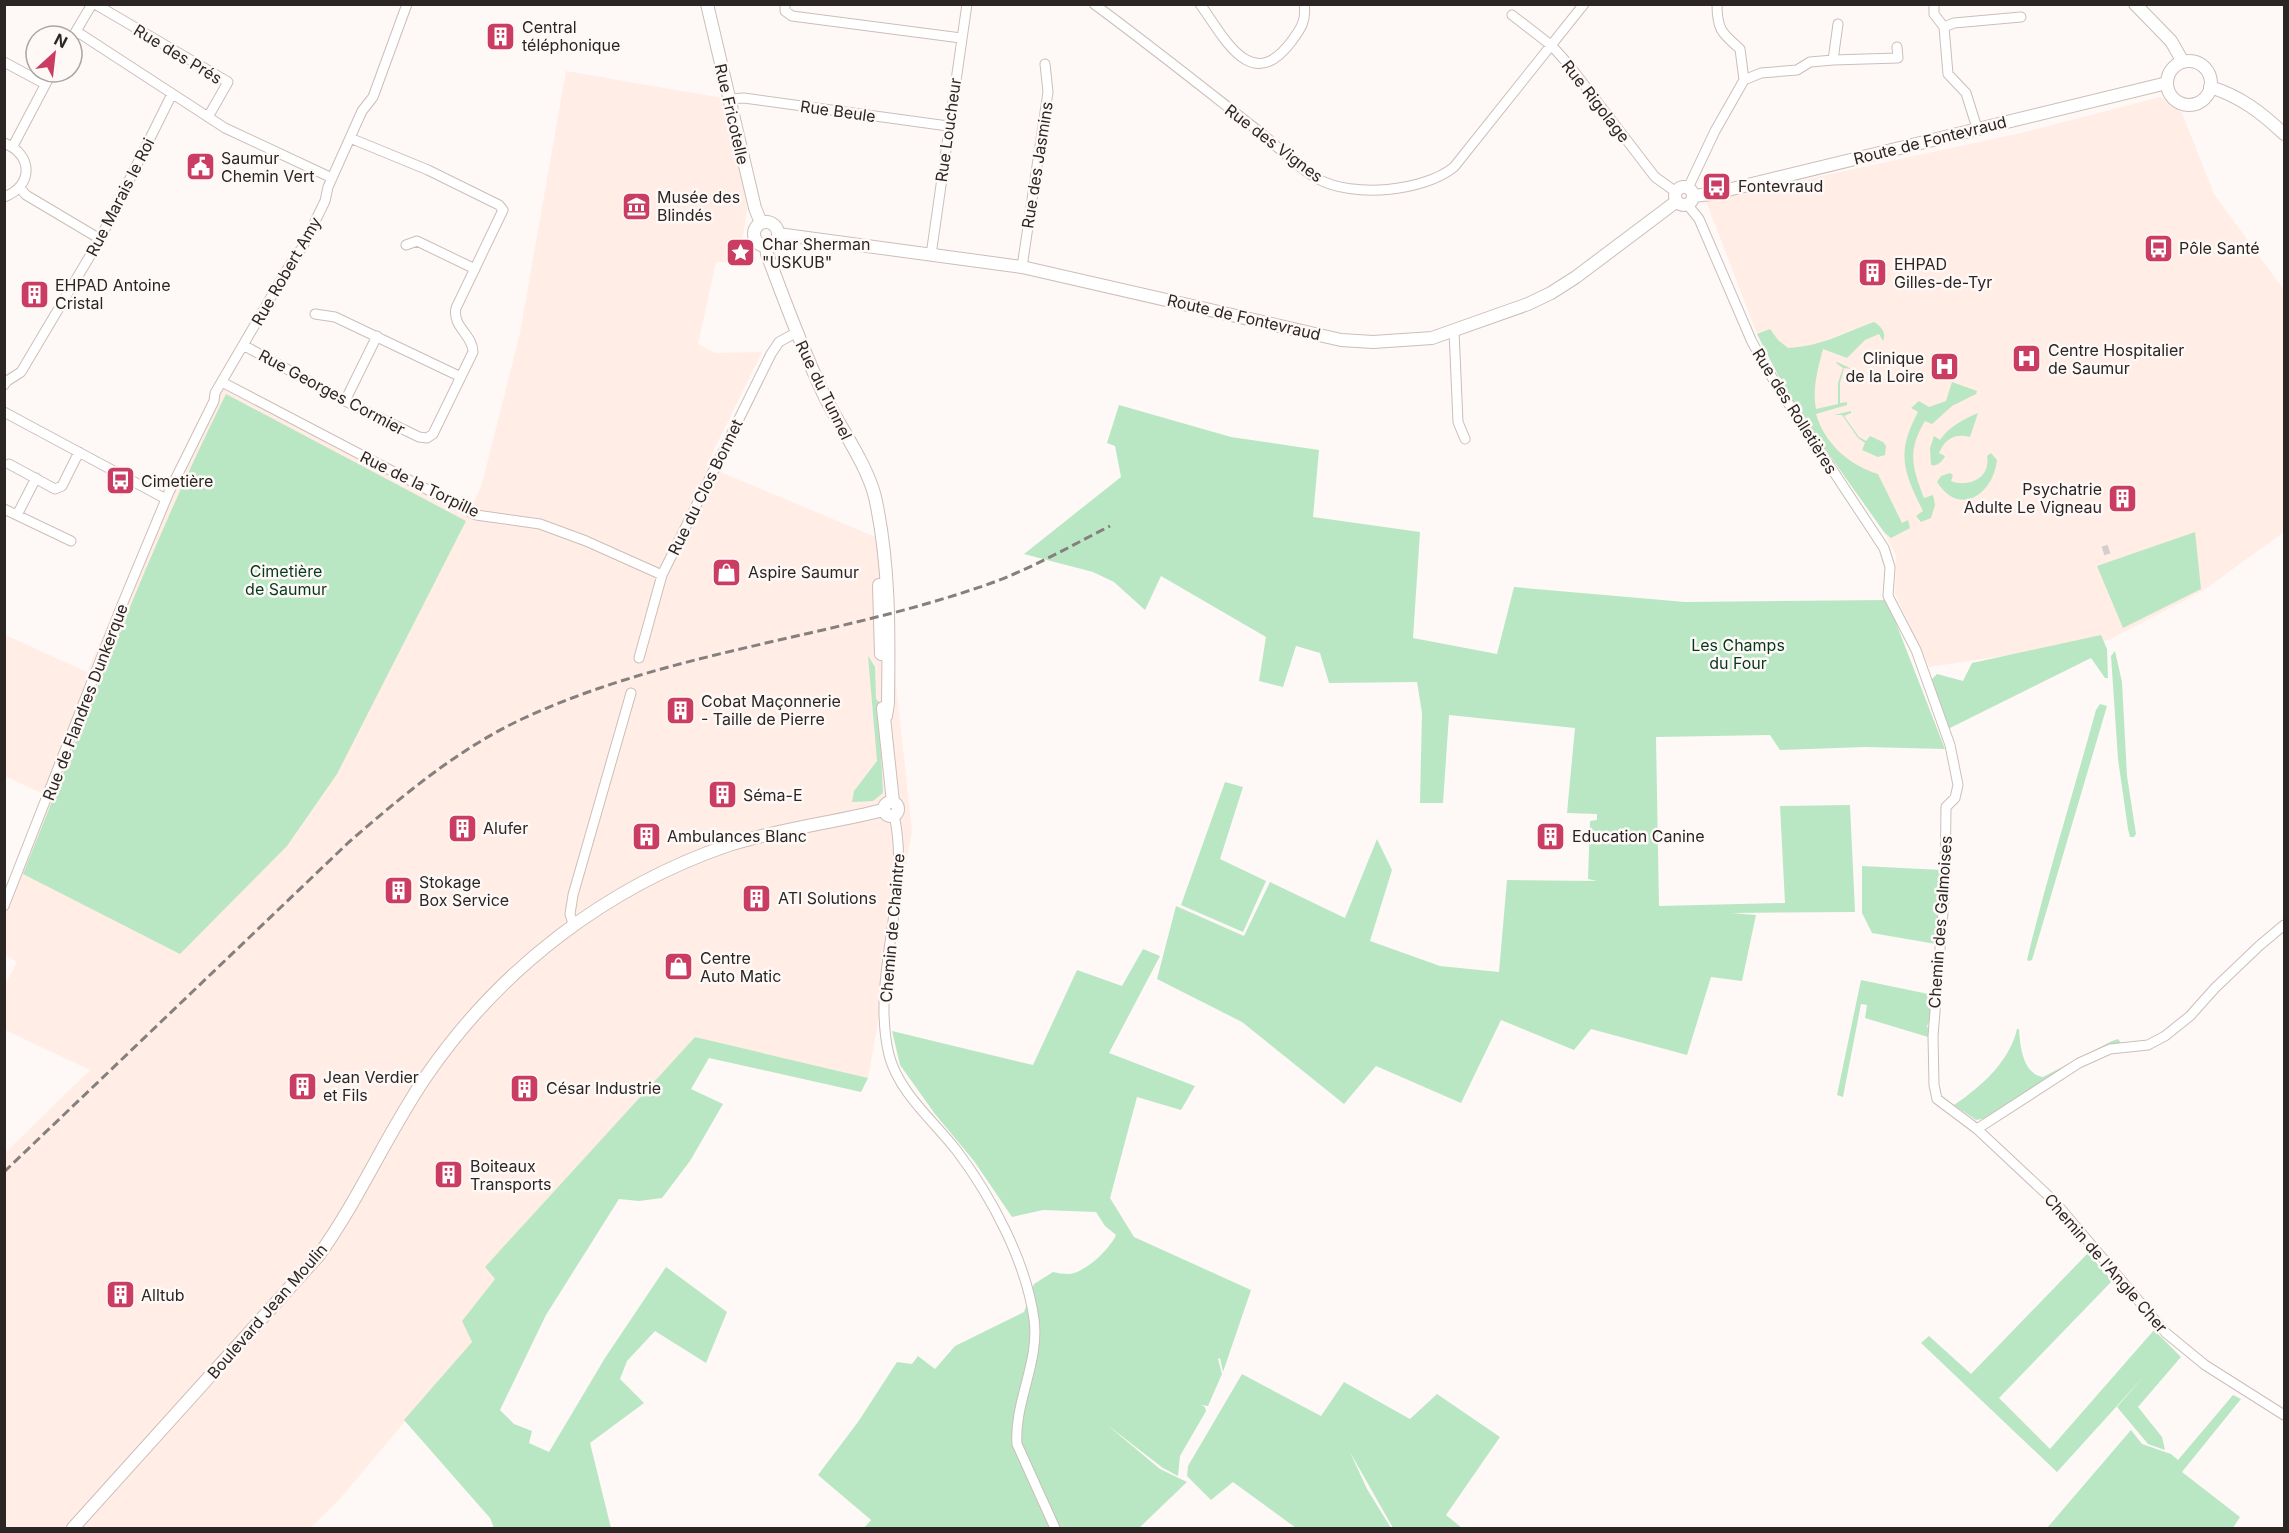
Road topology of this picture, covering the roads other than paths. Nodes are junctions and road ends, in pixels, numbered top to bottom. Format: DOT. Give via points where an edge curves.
graph roads {
  1 [pos="94,4"];
  2 [pos="407,4"];
  3 [pos="706,4"];
  4 [pos="785,4"];
  5 [pos="967,4"];
  6 [pos="1094,4"];
  7 [pos="1200,4"];
  8 [pos="1304,4"];
  9 [pos="1584,4"];
  10 [pos="1718,4"];
  11 [pos="1934,4"];
  12 [pos="2135,4"];
  13 [pos="1512,15"];
  14 [pos="2021,17"];
  15 [pos="81,24"];
  16 [pos="1838,24"];
  17 [pos="1944,27"];
  18 [pos="961,38"];
  19 [pos="84,41"];
  20 [pos="1552,46"];
  21 [pos="1897,47"];
  22 [pos="1833,60"];
  23 [pos="4,62"];
  24 [pos="2183,62"];
  25 [pos="1045,64"];
  26 [pos="24,73"];
  27 [pos="1746,73"];
  28 [pos="2167,83"];
  29 [pos="45,84"];
  30 [pos="2210,87"];
  31 [pos="172,94"];
  32 [pos="728,99"];
  33 [pos="208,117"];
  34 [pos="948,126"];
  35 [pos="1977,128"];
  36 [pos="2284,134"];
  37 [pos="350,138"];
  38 [pos="9,144"];
  39 [pos="332,178"];
  40 [pos="20,188"];
  41 [pos="1684,196"];
  42 [pos="4,197"];
  43 [pos="761,223"];
  44 [pos="777,234"];
  45 [pos="100,239"];
  46 [pos="406,245"];
  47 [pos="766,246"];
  48 [pos="931,255"];
  49 [pos="1022,267"];
  50 [pos="475,269"];
  51 [pos="315,314"];
  52 [pos="1454,331"];
  53 [pos="797,332"];
  54 [pos="376,336"];
  55 [pos="243,345"];
  56 [pos="462,377"];
  57 [pos="222,382"];
  58 [pos="4,385"];
  59 [pos="345,401"];
  60 [pos="5,414"];
  61 [pos="1465,439"];
  62 [pos="79,452"];
  63 [pos="9,464"];
  64 [pos="36,478"];
  65 [pos="166,499"];
  66 [pos="4,509"];
  67 [pos="17,516"];
  68 [pos="71,541"];
  69 [pos="1884,548"];
  70 [pos="662,575"];
  71 [pos="639,658"];
  72 [pos="631,693"];
  73 [pos="890,809"];
  74 [pos="4,906"];
  75 [pos="573,924"];
  76 [pos="2284,925"];
  77 [pos="1937,1099"];
  78 [pos="1977,1130"];
  79 [pos="2284,1415"];
  80 [pos="73,1528"];
  81 [pos="1055,1528"];
  1 -- 15 [label="street"];
  1 -- 33 [label="street, Rue des Prés" via="228,82"];
  2 -- 37 [label="street, Rue Robert Amy" via="373,97"];
  3 -- 32 [label="street, Rue Fricotelle"];
  4 -- 18 [label="street" via="785,12 792,16"];
  5 -- 18 [label="street, Rue Loucheur"];
  6 -- 20 [label="street, Rue des Vignes" via="1303,169 1331,185 1357,190 1425,183 1445,174"];
  7 -- 8 [label="street" via="1239,57 1250,64 1265,64 1281,55 1302,28"];
  9 -- 20 [label="street, Rue des Vignes"];
  10 -- 27 [label="street" via="1717,23 1740,49"];
  11 -- 17 [label="street" via="1934,14"];
  12 -- 24 [label="street" via="2171,41"];
  13 -- 20 [label="street, Rue Rigolage"];
  14 -- 17 [label="street"];
  16 -- 22 [label="street"];
  17 -- 35 [label="street" via="1948,74 1966,93"];
  18 -- 34 [label="street, Rue Loucheur"];
  19 -- 31 [label="street"];
  20 -- 41 [label="street, Rue Rigolage" via="1655,177"];
  21 -- 22 [label="street" via="1898,58"];
  22 -- 27 [label="street" via="1810,62 1797,70"];
  23 -- 26 [label="street"];
  24 -- 28 [label="street" via="2171,70"];
  24 -- 30 [label="street" via="2200,64 2210,78"];
  25 -- 49 [label="street, Rue des Jasmins" via="1048,92"];
  27 -- 41 [label="street"];
  28 -- 30 [label="street" via="2170,96 2187,105 2202,101"];
  28 -- 35 [label="street, Route de Fontevraud"];
  29 -- 38 [label="street"];
  30 -- 36 [label="street" via="2247,103"];
  31 -- 33 [label="street"];
  31 -- 45 [label="street, Rue Marais le Roi"];
  32 -- 34 [label="street, Rue Beule"];
  32 -- 43 [label="street, Rue Fricotelle"];
  33 -- 39 [label="street"];
  34 -- 48 [label="street, Rue Loucheur"];
  35 -- 41 [label="street, Route de Fontevraud" via="1711,194"];
  37 -- 39 [label="street, Rue Robert Amy"];
  37 -- 50 [label="street, Rue Georges Cormier" via="499,205 503,210 501,217"];
  38 -- 40 [label="street" via="20,152 27,170"];
  39 -- 55 [label="street, Rue Robert Amy" via="302,248"];
  40 -- 42 [label="street"];
  40 -- 45 [label="street"];
  41 -- 52 [label="street, Route de Fontevraud" via="1551,293"];
  41 -- 69 [label="street, Rue des Rolletières" via="1699,219 1752,342"];
  43 -- 44 [label="street" via="772,224"];
  43 -- 47 [label="street" via="754,236"];
  44 -- 47 [label="street" via="774,243"];
  44 -- 48 [label="street, Route de Fontevraud"];
  45 -- 58 [label="street, Rue Marais le Roi" via="21,372"];
  46 -- 50 [label="street" via="417,241"];
  47 -- 53 [label="street, Rue du Tunnel"];
  48 -- 49 [label="street, Route de Fontevraud"];
  49 -- 52 [label="street, Route de Fontevraud" via="1341,340 1421,340"];
  50 -- 56 [label="street, Rue Georges Cormier" via="454,314 473,347"];
  51 -- 54 [label="street" via="335,317"];
  52 -- 61 [label="street" via="1458,422"];
  53 -- 70 [label="street, Rue du Clos Bonnet" via="779,342 771,354"];
  53 -- 73 [label="street, Rue du Tunnel" via="875,496 885,559 888,614 886,716"];
  54 -- 56 [label="street"];
  54 -- 59 [label="street"];
  55 -- 57 [label="street, Rue Robert Amy"];
  55 -- 59 [label="street, Rue Georges Cormier"];
  56 -- 59 [label="street, Rue Georges Cormier" via="433,434 427,438"];
  57 -- 65 [label="street, Rue Robert Amy"];
  57 -- 70 [label="street, Rue de la Torpille" via="476,515 540,524"];
  60 -- 62 [label="street"];
  62 -- 64 [label="street" via="62,486 55,489"];
  62 -- 65 [label="street"];
  63 -- 64 [label="street"];
  64 -- 67 [label="street"];
  65 -- 74 [label="street, Rue de Flandres Dunkerque"];
  66 -- 67 [label="street"];
  67 -- 68 [label="street"];
  69 -- 77 [label="street, Chemin des Galmoises" via="1890,567 1888,596 1916,651 1950,745 1958,785 1955,798 1946,807 1945,887 1933,1036"];
  70 -- 71 [label="street, Rue du Clos Bonnet"];
  72 -- 75 [label="street" via="573,895"];
  73 -- 75 [label="street, Boulevard Jean Moulin" via="729,845 657,875"];
  73 -- 81 [label="street, Chemin de Chaintre" via="898,832 899,862 886,974 889,1054 902,1084 982,1186 1017,1260 1031,1303 1035,1335 1016,1431 1017,1444"];
  75 -- 80 [label="street, Boulevard Jean Moulin" via="478,1009 426,1076 319,1255"];
  76 -- 78 [label="street" via="2165,1036 2148,1045 2110,1049 2079,1063"];
  77 -- 78 [label="street, Chemin de l'Angle Cher"];
  78 -- 79 [label="street, Chemin de l'Angle Cher" via="2055,1202 2166,1333 2205,1365"];
}
